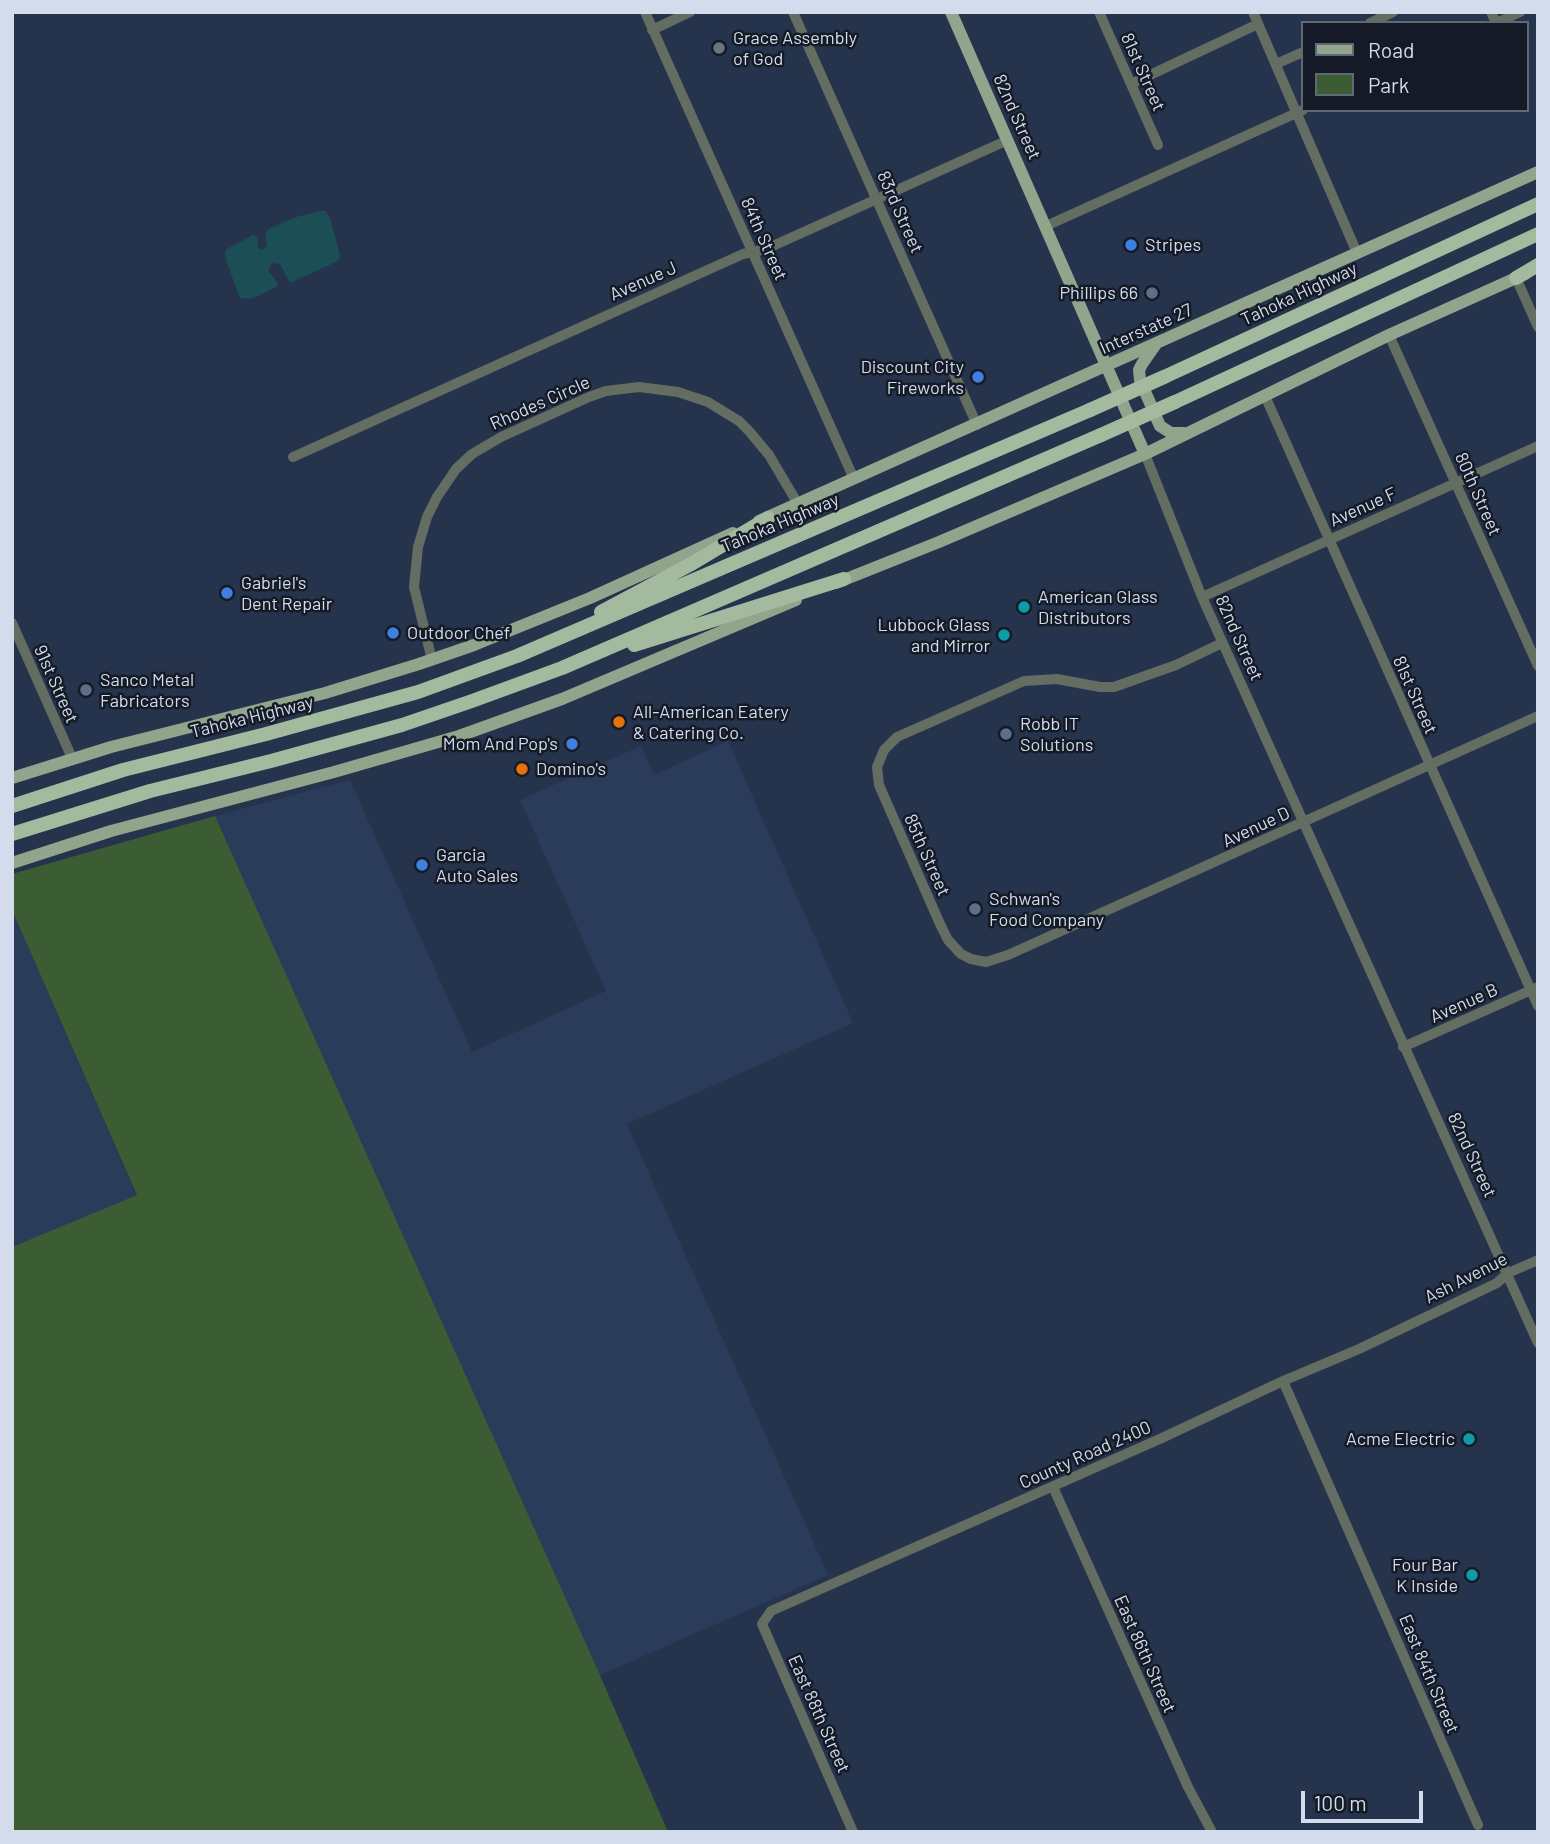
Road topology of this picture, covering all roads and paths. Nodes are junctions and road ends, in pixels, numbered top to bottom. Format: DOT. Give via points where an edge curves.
graph roads {
  1 [pos="645,12"];
  2 [pos="690,12"];
  3 [pos="793,12"];
  4 [pos="951,12"];
  5 [pos="1100,12"];
  6 [pos="1253,12"];
  7 [pos="1393,12"];
  8 [pos="1520,12"];
  9 [pos="1374,21"];
  10 [pos="1500,21"];
  11 [pos="1258,24"];
  12 [pos="652,30"];
  13 [pos="1302,52"];
  14 [pos="1276,64"];
  15 [pos="1131,83"];
  16 [pos="1300,111"];
  17 [pos="1008,140"];
  18 [pos="1158,145"];
  19 [pos="1538,172"];
  20 [pos="877,200"];
  21 [pos="1538,204"];
  22 [pos="1046,226"];
  23 [pos="1538,234"];
  24 [pos="752,252"];
  25 [pos="1357,253"];
  26 [pos="1538,267"];
  27 [pos="1516,278"];
  28 [pos="1538,327"];
  29 [pos="1389,335"];
  30 [pos="1156,344"];
  31 [pos="1106,367"];
  32 [pos="1265,396"];
  33 [pos="977,425"];
  34 [pos="1189,433"];
  35 [pos="1538,446"];
  36 [pos="1145,454"];
  37 [pos="293,457"];
  38 [pos="854,479"];
  39 [pos="1455,483"];
  40 [pos="798,504"];
  41 [pos="768,518"];
  42 [pos="1329,540"];
  43 [pos="844,579"];
  44 [pos="1202,597"];
  45 [pos="12,623"];
  46 [pos="548,643"];
  47 [pos="1222,643"];
  48 [pos="432,660"];
  49 [pos="1538,666"];
  50 [pos="562,667"];
  51 [pos="1538,716"];
  52 [pos="72,758"];
  53 [pos="1430,765"];
  54 [pos="12,778"];
  55 [pos="12,806"];
  56 [pos="1302,822"];
  57 [pos="12,834"];
  58 [pos="12,863"];
  59 [pos="986,962"];
  60 [pos="1534,989"];
  61 [pos="1538,1006"];
  62 [pos="1403,1047"];
  63 [pos="1538,1260"];
  64 [pos="1508,1273"];
  65 [pos="1409,1325"];
  66 [pos="1538,1343"];
  67 [pos="1283,1381"];
  68 [pos="1053,1487"];
  69 [pos="771,1611"];
  70 [pos="1478,1825"];
  71 [pos="853,1832"];
  72 [pos="1212,1832"];
  1 -- 12 [label="street, 84th Street"];
  2 -- 12 [label="street"];
  3 -- 20 [label="street, 83rd Street"];
  4 -- 17 [label="main road, 82nd Street"];
  5 -- 15 [label="street, 81st Street"];
  6 -- 11 [label="street"];
  7 -- 9 [label="street"];
  8 -- 10 [label="street"];
  11 -- 14 [label="street"];
  11 -- 15 [label="street"];
  12 -- 24 [label="street, 84th Street"];
  13 -- 14 [label="street"];
  14 -- 16 [label="street"];
  15 -- 18 [label="street, 81st Street"];
  16 -- 22 [label="street"];
  16 -- 25 [label="street"];
  17 -- 20 [label="street, Avenue J"];
  17 -- 22 [label="main road, 82nd Street"];
  19 -- 25 [label="main road, Interstate 27"];
  20 -- 24 [label="street, Avenue J"];
  20 -- 33 [label="street, 83rd Street"];
  21 -- 46 [label="highway, Tahoka Highway, bridge" via="1090,410"];
  22 -- 31 [label="main road, 82nd Street"];
  23 -- 50 [label="highway, bridge" via="1101,435"];
  24 -- 37 [label="street, Avenue J"];
  24 -- 38 [label="street, 84th Street"];
  25 -- 30 [label="main road, Interstate 27"];
  26 -- 27 [label="highway"];
  27 -- 28 [label="street"];
  27 -- 29 [label="main road"];
  29 -- 32 [label="main road"];
  29 -- 39 [label="street, 80th Street"];
  30 -- 31 [label="main road, Interstate 27"];
  30 -- 34 [label="main road" via="1139,370 1145,394 1165,430"];
  31 -- 33 [label="main road, Interstate 27"];
  31 -- 36 [label="main road, 82nd Street"];
  32 -- 34 [label="main road"];
  32 -- 42 [label="street, 81st Street"];
  33 -- 38 [label="main road, Interstate 27"];
  34 -- 36 [label="main road"];
  35 -- 39 [label="street, Avenue F"];
  36 -- 43 [label="main road"];
  36 -- 44 [label="street, 82nd Street"];
  38 -- 40 [label="main road, Interstate 27"];
  39 -- 42 [label="street, Avenue F"];
  39 -- 49 [label="street, 80th Street"];
  40 -- 41 [label="main road, Interstate 27"];
  40 -- 48 [label="street, Rhodes Circle" via="749,430 708,402 639,387 589,397 472,454 437,497 418,547 414,587"];
  41 -- 46 [label="highway"];
  41 -- 48 [label="main road, Tahoka Highway" via="590,598"];
  42 -- 44 [label="street, Avenue F"];
  42 -- 53 [label="street, 81st Street"];
  43 -- 50 [label="highway"];
  43 -- 58 [label="main road" via="498,723"];
  44 -- 47 [label="street, 82nd Street"];
  45 -- 52 [label="street, 91st Street"];
  46 -- 55 [label="highway, Tahoka Highway" via="418,692 123,770"];
  47 -- 56 [label="street, 82nd Street"];
  47 -- 59 [label="street, 85th Street" via="1114,687 1057,679 1024,681 892,742 877,767 879,785 948,940 961,954"];
  48 -- 52 [label="main road, Tahoka Highway" via="325,693"];
  50 -- 57 [label="highway" via="402,725 150,791"];
  51 -- 53 [label="street, Avenue D"];
  52 -- 54 [label="main road, Tahoka Highway"];
  53 -- 56 [label="street, Avenue D"];
  53 -- 60 [label="street, 81st Street"];
  56 -- 59 [label="street, Avenue D" via="1109,912"];
  56 -- 62 [label="street, 82nd Street"];
  60 -- 61 [label="street, 81st Street"];
  60 -- 62 [label="street, Avenue B"];
  62 -- 64 [label="street, 82nd Street"];
  63 -- 64 [label="street, Ash Avenue"];
  64 -- 65 [label="street, Ash Avenue" via="1497,1283"];
  64 -- 66 [label="street, 82nd Street"];
  65 -- 67 [label="street, County Road 2400"];
  67 -- 68 [label="street, County Road 2400"];
  67 -- 70 [label="street, East 84th Street"];
  68 -- 69 [label="street, County Road 2400"];
  68 -- 72 [label="street, East 86th Street"];
  69 -- 71 [label="street, East 88th Street" via="762,1623"];
}
